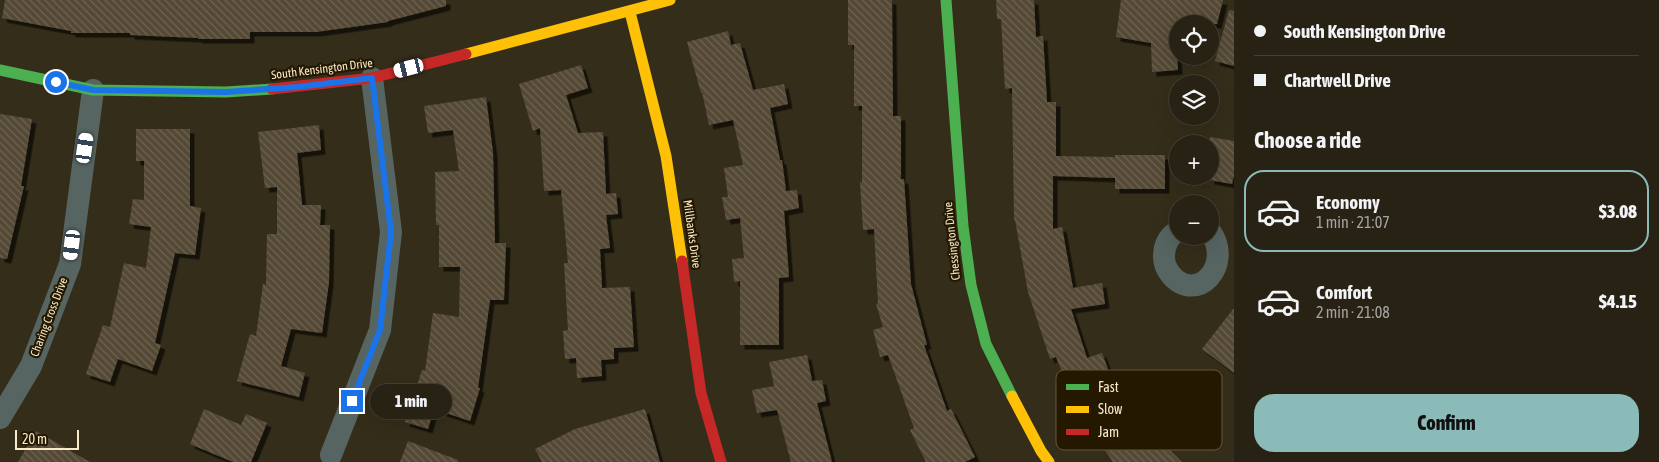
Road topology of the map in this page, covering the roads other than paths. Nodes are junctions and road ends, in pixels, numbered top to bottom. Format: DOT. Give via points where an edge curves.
graph roads {
  1 [pos="670,0"];
  2 [pos="946,0"];
  3 [pos="630,12"];
  4 [pos="0,70"];
  5 [pos="372,78"];
  6 [pos="93,90"];
  7 [pos="1169,239"];
  8 [pos="1219,240"];
  9 [pos="1229,258"];
  10 [pos="0,418"];
  11 [pos="331,455"];
  12 [pos="721,462"];
  13 [pos="1048,462"];
  1 -- 3 [label="street, South Kensington Drive"];
  2 -- 13 [label="street, Chessington Drive" via="971,285 986,344"];
  3 -- 5 [label="street, South Kensington Drive"];
  3 -- 12 [label="street, Millbanks Drive" via="666,156 701,393"];
  4 -- 6 [label="street, South Kensington Drive"];
  5 -- 6 [label="street, South Kensington Drive" via="226,92"];
  5 -- 11 [label="street" via="391,232 380,330"];
  6 -- 10 [label="street, Charing Cross Drive" via="70,264 31,366"];
  7 -- 9 [label="street" via="1164,250 1167,269 1173,277 1190,285 1209,281"];
  8 -- 9 [label="street"];
}
